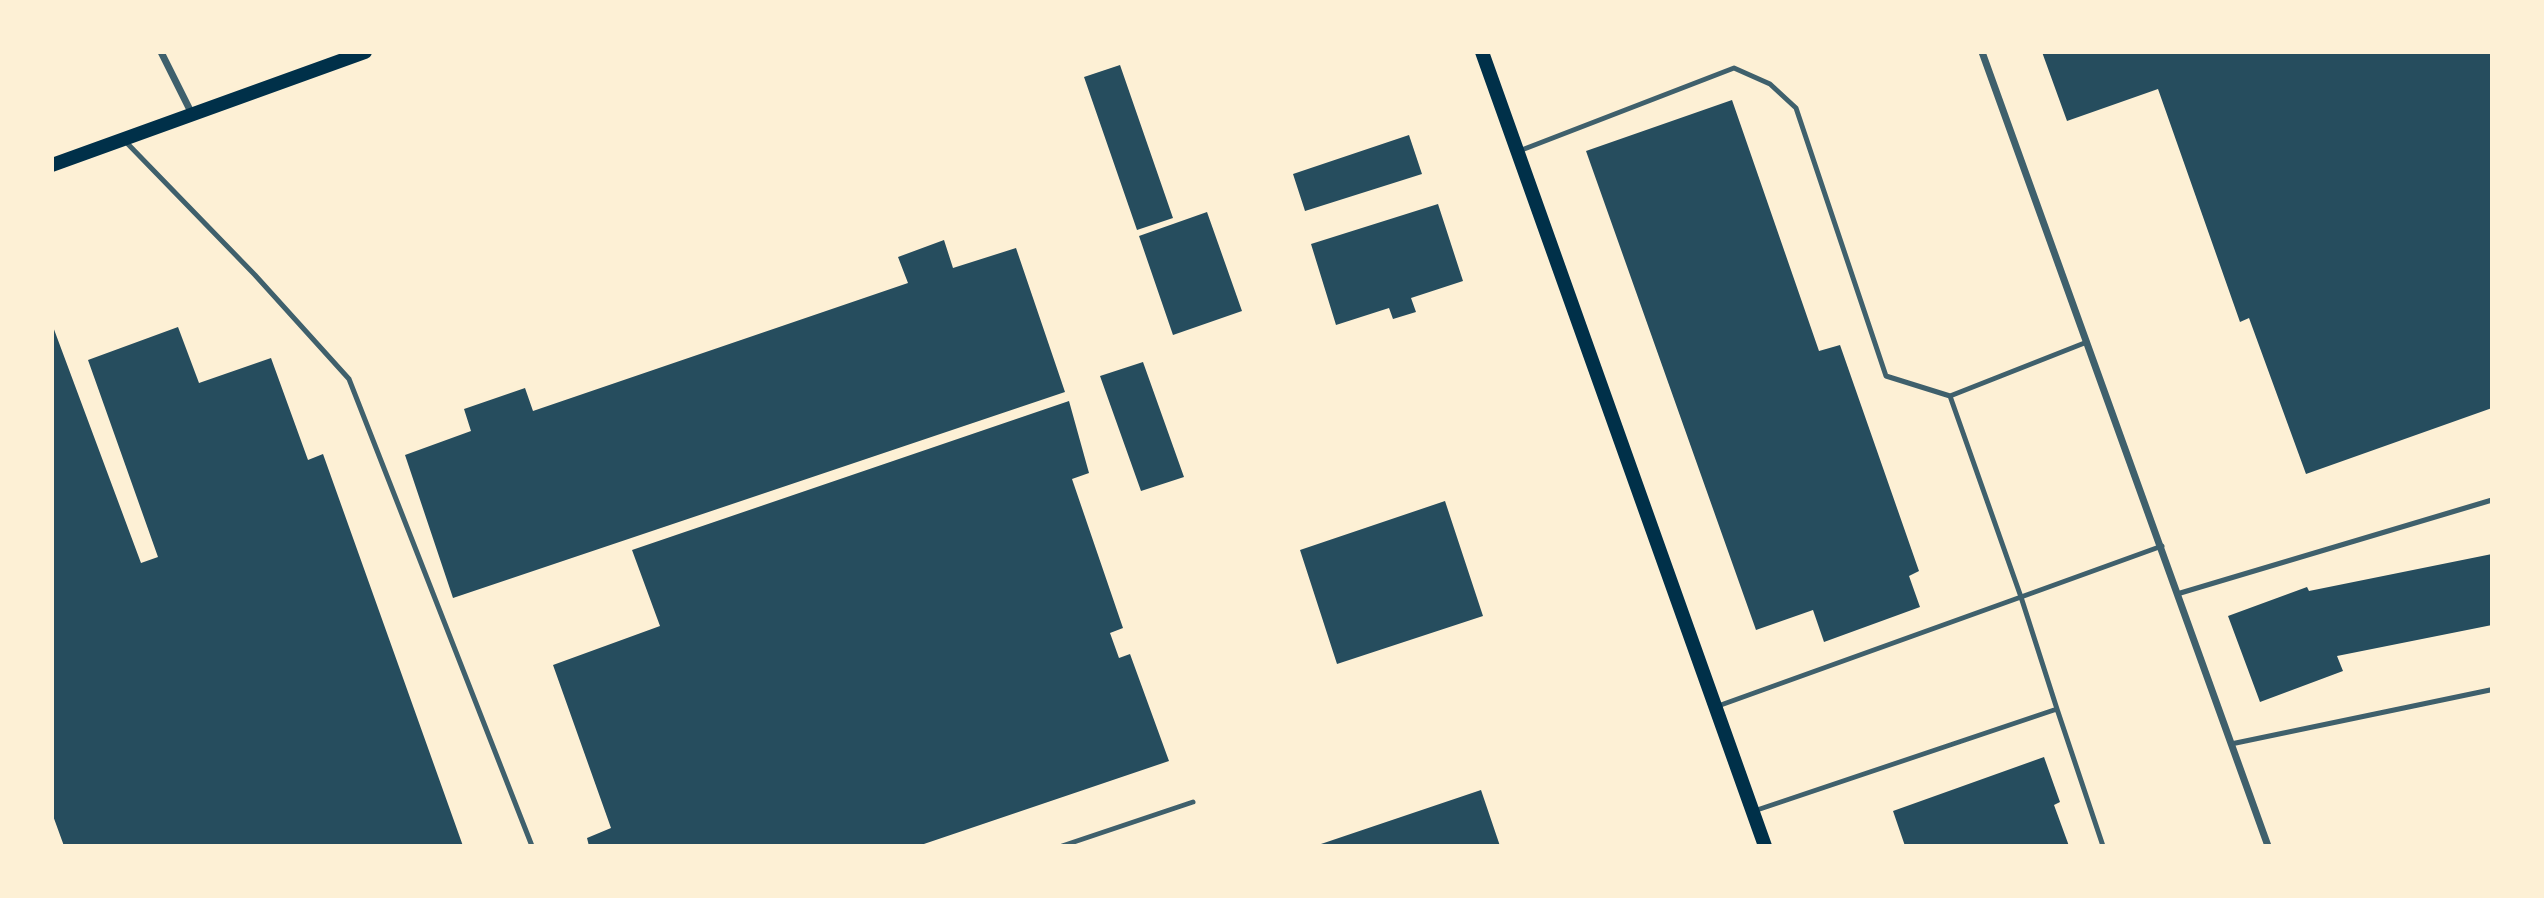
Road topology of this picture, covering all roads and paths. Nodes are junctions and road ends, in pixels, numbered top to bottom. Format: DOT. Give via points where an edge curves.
graph roads {
  1 [pos="161,52"];
  2 [pos="365,52"];
  3 [pos="1482,52"];
  4 [pos="1982,52"];
  5 [pos="192,114"];
  6 [pos="123,139"];
  7 [pos="1517,152"];
  8 [pos="52,165"];
  9 [pos="2087,342"];
  10 [pos="1950,396"];
  11 [pos="2491,500"];
  12 [pos="2162,546"];
  13 [pos="2177,594"];
  14 [pos="2021,597"];
  15 [pos="2490,690"];
  16 [pos="1715,707"];
  17 [pos="2057,709"];
  18 [pos="2231,744"];
  19 [pos="1193,802"];
  20 [pos="1752,812"];
  21 [pos="532,845"];
  22 [pos="1062,845"];
  23 [pos="1765,845"];
  24 [pos="2102,845"];
  25 [pos="2268,845"];
  1 -- 5 [label="street"];
  2 -- 5 [label="main road"];
  3 -- 7 [label="main road"];
  4 -- 9 [label="street"];
  5 -- 6 [label="main road"];
  6 -- 8 [label="main road"];
  6 -- 21 [label="lane" via="349,379"];
  7 -- 10 [label="lane" via="1734,68 1770,84 1796,108 1886,376"];
  7 -- 16 [label="main road"];
  9 -- 10 [label="lane"];
  9 -- 12 [label="street"];
  10 -- 14 [label="lane"];
  11 -- 13 [label="lane"];
  12 -- 13 [label="street"];
  12 -- 14 [label="lane"];
  13 -- 18 [label="street"];
  14 -- 16 [label="lane"];
  14 -- 17 [label="lane"];
  15 -- 18 [label="lane"];
  16 -- 20 [label="main road"];
  17 -- 20 [label="lane"];
  17 -- 24 [label="lane"];
  18 -- 25 [label="street"];
  19 -- 22 [label="lane"];
  20 -- 23 [label="main road"];
}
